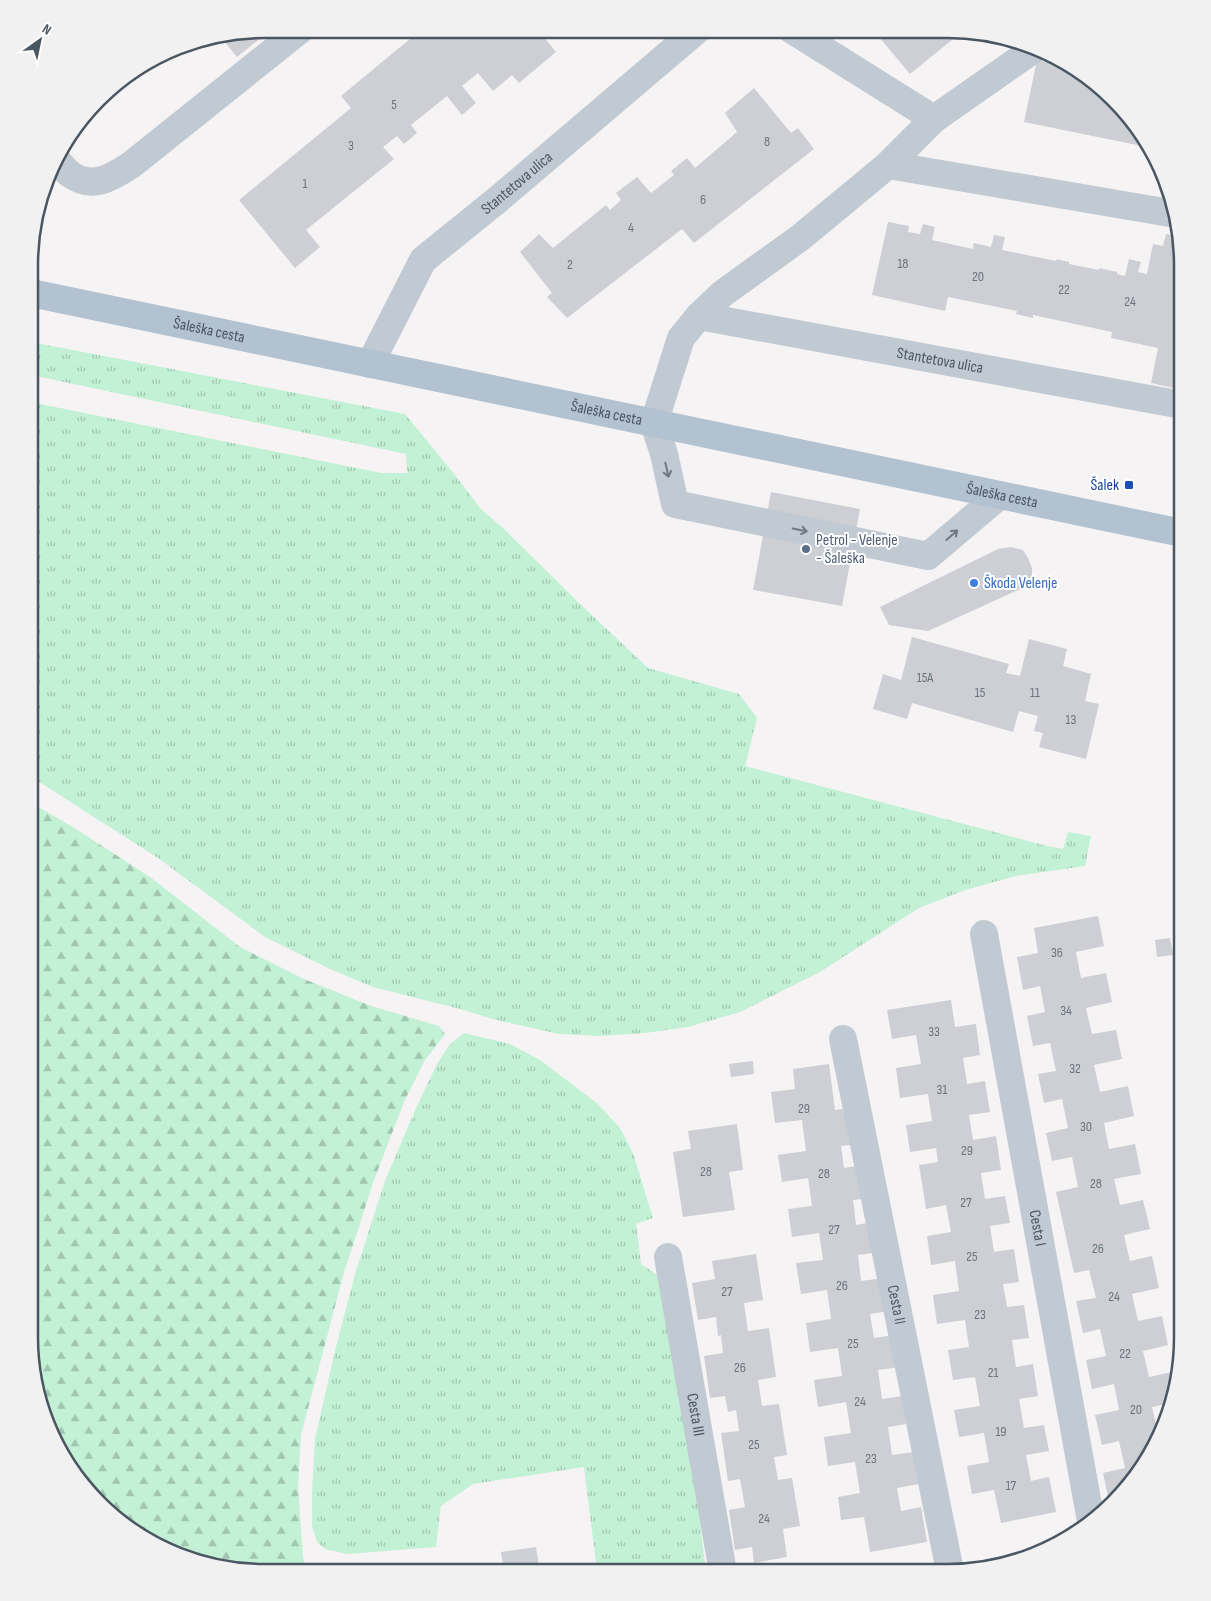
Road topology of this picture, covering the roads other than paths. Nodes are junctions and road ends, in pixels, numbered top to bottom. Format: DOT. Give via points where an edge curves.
graph roads {
  1 [pos="290,38"];
  2 [pos="689,38"];
  3 [pos="805,38"];
  4 [pos="1029,53"];
  5 [pos="934,119"];
  6 [pos="61,164"];
  7 [pos="888,165"];
  8 [pos="1167,213"];
  9 [pos="38,294"];
  10 [pos="699,316"];
  11 [pos="370,364"];
  12 [pos="1174,404"];
  13 [pos="654,423"];
  14 [pos="1000,495"];
  15 [pos="1174,531"];
  16 [pos="984,934"];
  17 [pos="843,1039"];
  18 [pos="668,1257"];
  19 [pos="1090,1513"];
  20 [pos="722,1564"];
  21 [pos="948,1564"];
  1 -- 6 [label="street" via="113,177 101,182 85,181 70,174"];
  2 -- 11 [label="street, Stantetova ulica" via="424,260"];
  3 -- 5 [label="street"];
  4 -- 5 [label="street"];
  5 -- 7 [label="street"];
  7 -- 8 [label="street"];
  7 -- 10 [label="street" via="801,238 722,294"];
  9 -- 11 [label="main road, Šaleška cesta"];
  10 -- 12 [label="street, Stantetova ulica"];
  10 -- 13 [label="street" via="681,338"];
  11 -- 13 [label="main road, Šaleška cesta"];
  13 -- 14 [label="main road, Šaleška cesta"];
  13 -- 14 [label="street, one-way" via="675,504 928,556"];
  14 -- 15 [label="main road, Šaleška cesta"];
  16 -- 19 [label="street, Cesta I"];
  17 -- 21 [label="street, Cesta II"];
  18 -- 20 [label="street, Cesta III"];
}
